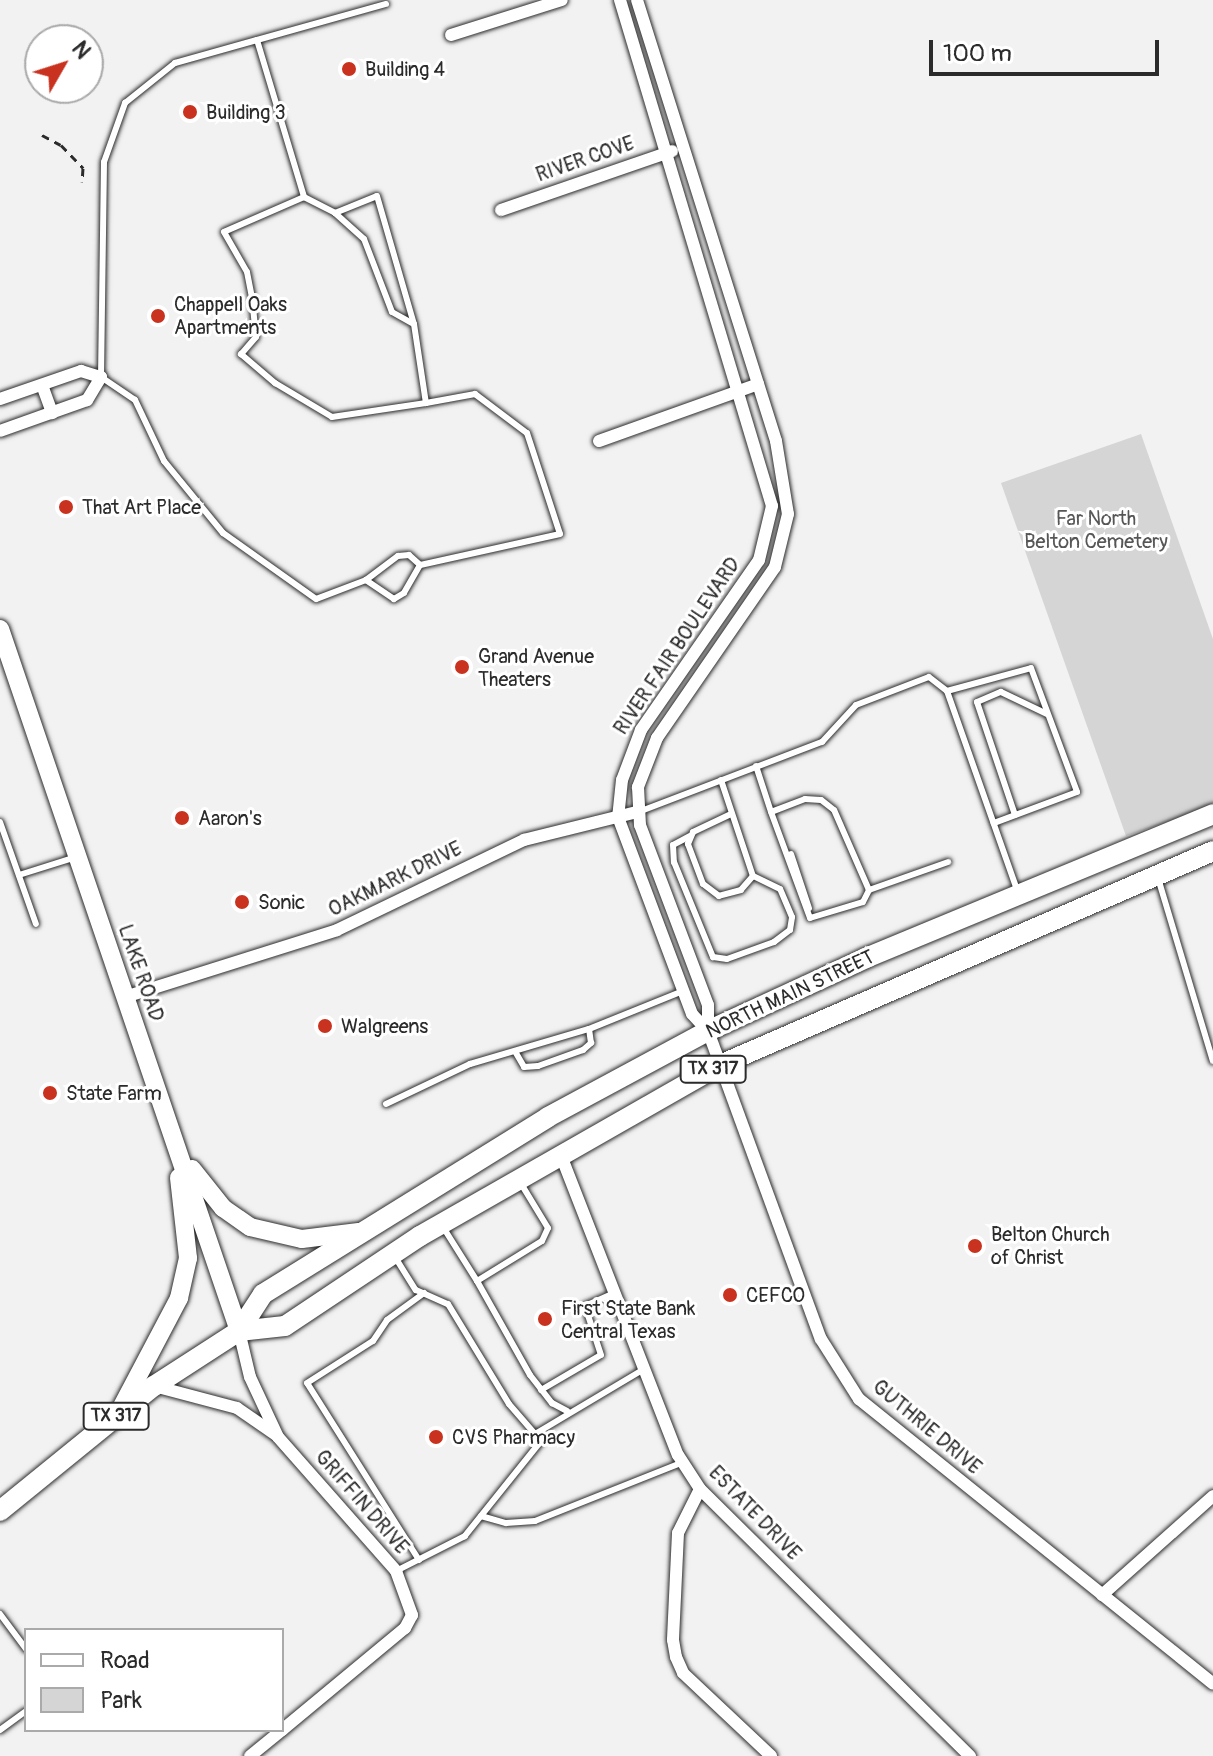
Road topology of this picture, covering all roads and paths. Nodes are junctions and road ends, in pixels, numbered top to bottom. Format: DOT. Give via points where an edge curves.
graph roads {
  1 [pos="562,0"];
  2 [pos="620,0"];
  3 [pos="637,0"];
  4 [pos="386,4"];
  5 [pos="451,35"];
  6 [pos="257,40"];
  7 [pos="42,135"];
  8 [pos="63,139"];
  9 [pos="61,145"];
  10 [pos="683,148"];
  11 [pos="667,152"];
  12 [pos="82,182"];
  13 [pos="304,197"];
  14 [pos="501,210"];
  15 [pos="335,213"];
  16 [pos="414,324"];
  17 [pos="101,377"];
  18 [pos="758,384"];
  19 [pos="42,385"];
  20 [pos="741,390"];
  21 [pos="0,399"];
  22 [pos="426,403"];
  23 [pos="52,413"];
  24 [pos="0,431"];
  25 [pos="599,441"];
  26 [pos="770,528"];
  27 [pos="785,533"];
  28 [pos="420,565"];
  29 [pos="366,580"];
  30 [pos="0,629"];
  31 [pos="947,691"];
  32 [pos="1047,714"];
  33 [pos="756,766"];
  34 [pos="721,780"];
  35 [pos="637,812"];
  36 [pos="771,812"];
  37 [pos="731,814"];
  38 [pos="1213,814"];
  39 [pos="1015,815"];
  40 [pos="618,817"];
  41 [pos="0,822"];
  42 [pos="994,823"];
  43 [pos="690,836"];
  44 [pos="1213,851"];
  45 [pos="78,856"];
  46 [pos="948,862"];
  47 [pos="19,875"];
  48 [pos="1157,875"];
  49 [pos="753,876"];
  50 [pos="869,890"];
  51 [pos="1019,894"];
  52 [pos="36,924"];
  53 [pos="683,991"];
  54 [pos="125,997"];
  55 [pos="589,1029"];
  56 [pos="708,1031"];
  57 [pos="516,1053"];
  58 [pos="1213,1061"];
  59 [pos="720,1065"];
  60 [pos="386,1104"];
  61 [pos="175,1143"];
  62 [pos="560,1153"];
  63 [pos="517,1178"];
  64 [pos="441,1224"];
  65 [pos="359,1232"];
  66 [pos="393,1254"];
  67 [pos="477,1281"];
  68 [pos="616,1292"];
  69 [pos="424,1293"];
  70 [pos="239,1331"];
  71 [pos="644,1369"];
  72 [pos="154,1386"];
  73 [pos="541,1390"];
  74 [pos="567,1411"];
  75 [pos="118,1414"];
  76 [pos="535,1434"];
  77 [pos="278,1437"];
  78 [pos="683,1462"];
  79 [pos="700,1489"];
  80 [pos="1213,1496"];
  81 [pos="0,1511"];
  82 [pos="481,1516"];
  83 [pos="419,1560"];
  84 [pos="396,1571"];
  85 [pos="1102,1595"];
  86 [pos="0,1614"];
  87 [pos="24,1646"];
  88 [pos="1213,1684"];
  89 [pos="24,1712"];
  90 [pos="284,1728"];
  91 [pos="0,1730"];
  92 [pos="280,1732"];
  93 [pos="250,1756"];
  94 [pos="771,1756"];
  95 [pos="970,1756"];
  1 -- 5 [label="street"];
  2 -- 11 [label="street, RIVER FAIR BOULEVARD"];
  3 -- 10 [label="street, RIVER FAIR BOULEVARD"];
  4 -- 6 [label="lane"];
  6 -- 13 [label="lane"];
  6 -- 17 [label="lane" via="175,63 125,103 104,162"];
  7 -- 9 [label="path"];
  8 -- 9 [label="path"];
  9 -- 12 [label="path" via="83,168"];
  10 -- 11 [label="street, RIVER COVE"];
  10 -- 18 [label="street, RIVER FAIR BOULEVARD"];
  11 -- 14 [label="street, RIVER COVE"];
  11 -- 20 [label="street, RIVER FAIR BOULEVARD"];
  13 -- 15 [label="lane"];
  13 -- 22 [label="lane" via="224,232 247,272 252,297 256,337 241,354 275,383 332,417"];
  15 -- 16 [label="lane" via="364,239 392,312"];
  15 -- 16 [label="lane" via="377,196"];
  16 -- 22 [label="lane"];
  17 -- 19 [label="street" via="81,371"];
  17 -- 23 [label="street" via="87,400"];
  17 -- 29 [label="lane" via="135,400 164,461 223,533 316,599"];
  18 -- 20 [label="street"];
  18 -- 27 [label="street, RIVER FAIR BOULEVARD" via="782,464"];
  19 -- 21 [label="street"];
  19 -- 23 [label="street"];
  20 -- 25 [label="street"];
  20 -- 26 [label="street, RIVER FAIR BOULEVARD" via="771,494"];
  22 -- 28 [label="lane" via="475,394 527,433 560,534"];
  23 -- 24 [label="street"];
  26 -- 27 [label="street"];
  26 -- 40 [label="street, RIVER FAIR BOULEVARD" via="746,582 631,750"];
  27 -- 35 [label="street, RIVER FAIR BOULEVARD" via="762,589 647,757"];
  28 -- 29 [label="lane" via="409,555 398,556"];
  28 -- 29 [label="lane" via="404,593 394,599"];
  30 -- 45 [label="main road, LAKE ROAD"];
  31 -- 32 [label="lane" via="1031,668"];
  31 -- 33 [label="lane" via="929,677 883,691 837,720 822,742"];
  31 -- 42 [label="lane"];
  32 -- 39 [label="lane" via="1077,792"];
  32 -- 39 [label="lane" via="1001,692 977,702"];
  33 -- 34 [label="lane"];
  33 -- 36 [label="lane"];
  34 -- 35 [label="lane"];
  34 -- 37 [label="lane"];
  35 -- 40 [label="street, OAKMARK DRIVE"];
  35 -- 56 [label="street" via="708,1005"];
  36 -- 50 [label="lane" via="805,799 828,804 838,814"];
  36 -- 50 [label="lane" via="810,918 863,902"];
  37 -- 43 [label="lane"];
  37 -- 49 [label="lane"];
  38 -- 51 [label="main road, NORTH MAIN STREET / TX 317"];
  39 -- 42 [label="lane"];
  40 -- 53 [label="street"];
  40 -- 54 [label="street, OAKMARK DRIVE" via="524,840 337,930"];
  41 -- 47 [label="lane"];
  42 -- 51 [label="lane"];
  43 -- 49 [label="lane" via="690,856 714,894 741,890"];
  43 -- 49 [label="lane" via="673,845 674,862 713,957 727,959 781,939 790,930 792,917 780,889"];
  44 -- 48 [label="main road, NORTH MAIN STREET / TX 317"];
  45 -- 47 [label="lane"];
  45 -- 54 [label="main road, LAKE ROAD"];
  46 -- 50 [label="lane"];
  47 -- 52 [label="lane"];
  48 -- 58 [label="lane"];
  48 -- 59 [label="main road, NORTH MAIN STREET / TX 317"];
  51 -- 56 [label="main road, NORTH MAIN STREET / TX 317"];
  53 -- 55 [label="lane"];
  53 -- 56 [label="street" via="692,1014"];
  54 -- 61 [label="main road, LAKE ROAD"];
  55 -- 57 [label="lane"];
  55 -- 57 [label="lane" via="591,1043 583,1050 549,1062 524,1067"];
  56 -- 59 [label="street"];
  56 -- 65 [label="main road, NORTH MAIN STREET / TX 317" via="548,1117"];
  57 -- 60 [label="lane" via="470,1064"];
  59 -- 62 [label="main road, NORTH MAIN STREET / TX 317"];
  59 -- 85 [label="street, GUTHRIE DRIVE" via="821,1339 859,1399"];
  61 -- 65 [label="main road" via="203,1187 250,1227 302,1239"];
  61 -- 70 [label="main road, LAKE ROAD"];
  61 -- 75 [label="main road" via="188,1258 179,1298"];
  62 -- 63 [label="main road, NORTH MAIN STREET / TX 317"];
  62 -- 68 [label="street, ESTATE DRIVE"];
  63 -- 64 [label="main road, NORTH MAIN STREET / TX 317"];
  63 -- 67 [label="lane" via="548,1228 542,1241"];
  64 -- 66 [label="main road, NORTH MAIN STREET / TX 317"];
  64 -- 67 [label="lane"];
  65 -- 70 [label="main road, NORTH MAIN STREET / TX 317" via="263,1294"];
  66 -- 69 [label="lane"];
  66 -- 70 [label="main road, NORTH MAIN STREET / TX 317" via="285,1326"];
  67 -- 73 [label="lane"];
  68 -- 71 [label="street, ESTATE DRIVE"];
  68 -- 73 [label="lane" via="585,1306 601,1355"];
  69 -- 76 [label="lane" via="448,1304 509,1404"];
  69 -- 83 [label="lane" via="387,1320 373,1341 307,1383"];
  70 -- 72 [label="main road, NORTH MAIN STREET / TX 317"];
  70 -- 77 [label="street, GRIFFIN DRIVE" via="250,1377"];
  71 -- 74 [label="lane"];
  71 -- 78 [label="street, ESTATE DRIVE"];
  72 -- 75 [label="main road, NORTH MAIN STREET / TX 317"];
  72 -- 77 [label="street, GRIFFIN DRIVE" via="237,1408"];
  73 -- 74 [label="lane"];
  74 -- 76 [label="lane"];
  75 -- 81 [label="main road, NORTH MAIN STREET / TX 317"];
  76 -- 82 [label="lane" via="541,1441"];
  77 -- 84 [label="street, GRIFFIN DRIVE"];
  78 -- 79 [label="street, ESTATE DRIVE"];
  78 -- 82 [label="lane" via="535,1521 506,1523"];
  79 -- 94 [label="street" via="678,1533 676,1657 683,1673"];
  79 -- 95 [label="street, ESTATE DRIVE"];
  80 -- 85 [label="street"];
  82 -- 83 [label="lane" via="465,1536"];
  83 -- 84 [label="lane"];
  84 -- 90 [label="street, GRIFFIN DRIVE" via="412,1615 405,1628"];
  85 -- 88 [label="street, GUTHRIE DRIVE"];
  86 -- 87 [label="lane"];
  89 -- 91 [label="lane"];
  92 -- 93 [label="street, GRIFFIN DRIVE"];
}
